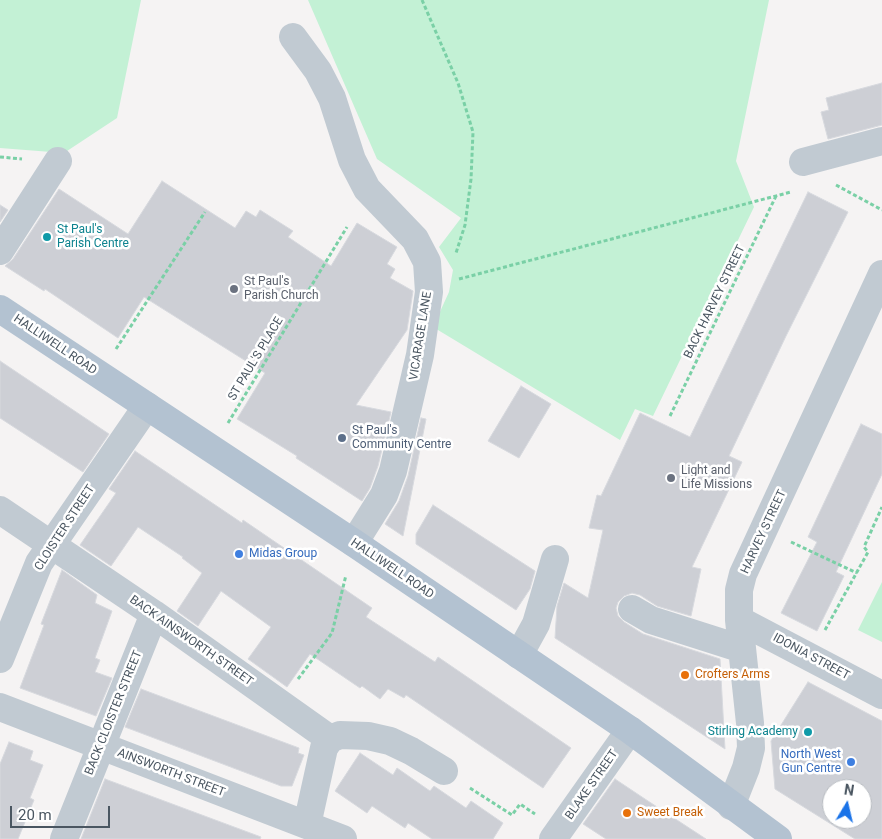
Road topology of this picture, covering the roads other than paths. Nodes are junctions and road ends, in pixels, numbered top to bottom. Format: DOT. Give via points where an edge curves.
graph roads {
  1 [pos="293,37"];
  2 [pos="882,141"];
  3 [pos="58,161"];
  4 [pos="802,162"];
  5 [pos="0,251"];
  6 [pos="882,274"];
  7 [pos="0,309"];
  8 [pos="148,406"];
  9 [pos="0,510"];
  10 [pos="354,543"];
  11 [pos="51,545"];
  12 [pos="555,559"];
  13 [pos="632,609"];
  14 [pos="154,614"];
  15 [pos="739,620"];
  16 [pos="2,648"];
  17 [pos="742,649"];
  18 [pos="519,656"];
  19 [pos="882,695"];
  20 [pos="0,707"];
  21 [pos="630,730"];
  22 [pos="330,739"];
  23 [pos="101,746"];
  24 [pos="444,771"];
  25 [pos="731,806"];
  26 [pos="307,825"];
  27 [pos="765,835"];
  28 [pos="561,836"];
  29 [pos="64,839"];
  30 [pos="343,839"];
  1 -- 10 [label="street, VICARAGE LANE" via="318,71 332,98 352,160 367,189 415,239 436,285 393,470 384,495"];
  2 -- 4 [label="street"];
  3 -- 5 [label="street"];
  6 -- 15 [label="street, HARVEY STREET" via="744,574 739,590"];
  7 -- 8 [label="main road, HALLIWELL ROAD"];
  8 -- 10 [label="main road, HALLIWELL ROAD"];
  8 -- 11 [label="street, CLOISTER STREET"];
  9 -- 11 [label="street, BACK AINSWORTH STREET"];
  10 -- 18 [label="main road, HALLIWELL ROAD"];
  11 -- 14 [label="street, BACK AINSWORTH STREET"];
  11 -- 16 [label="street, CLOISTER STREET" via="39,563"];
  12 -- 18 [label="street" via="536,624"];
  13 -- 17 [label="street" via="650,620"];
  14 -- 22 [label="street, BACK AINSWORTH STREET"];
  14 -- 23 [label="street, BACK CLOISTER STREET"];
  15 -- 17 [label="street, HARVEY STREET"];
  15 -- 19 [label="street, IDONIA STREET"];
  17 -- 25 [label="street, HARVEY STREET" via="751,748"];
  18 -- 21 [label="main road, HALLIWELL ROAD"];
  20 -- 23 [label="street, AINSWORTH STREET"];
  21 -- 25 [label="main road, HALLIWELL ROAD"];
  21 -- 28 [label="street, BLAKE STREET"];
  22 -- 24 [label="street" via="340,735 368,736 390,742"];
  22 -- 26 [label="street" via="324,748"];
  23 -- 26 [label="street, AINSWORTH STREET"];
  23 -- 29 [label="street, BACK CLOISTER STREET"];
  25 -- 27 [label="main road, HALLIWELL ROAD"];
  26 -- 30 [label="street, AINSWORTH STREET"];
}
